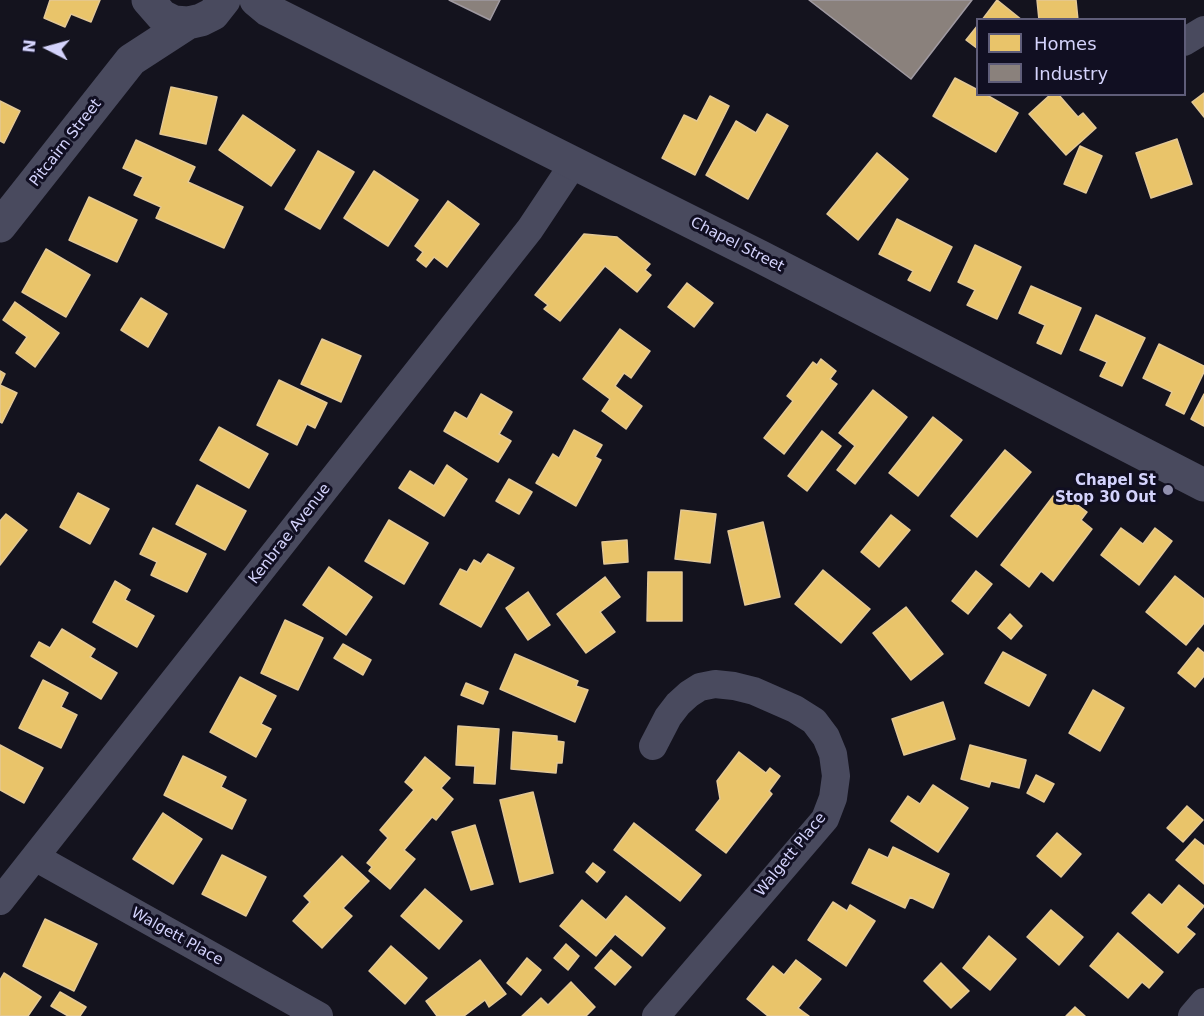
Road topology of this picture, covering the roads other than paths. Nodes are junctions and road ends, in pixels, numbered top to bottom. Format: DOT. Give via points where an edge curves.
graph roads {
  1 [pos="144,0"];
  2 [pos="148,0"];
  3 [pos="262,5"];
  4 [pos="208,12"];
  5 [pos="1204,30"];
  6 [pos="1186,41"];
  7 [pos="131,60"];
  8 [pos="574,163"];
  9 [pos="0,226"];
  10 [pos="1204,485"];
  11 [pos="653,746"];
  12 [pos="35,857"];
  13 [pos="0,901"];
  14 [pos="1204,1002"];
  15 [pos="319,1016"];
  16 [pos="656,1016"];
  17 [pos="1192,1016"];
  1 -- 7 [label="street, Pitcairn Street"];
  2 -- 4 [label="street" via="162,16 174,22"];
  3 -- 4 [label="street, Chapel Street"];
  3 -- 8 [label="street, Chapel Street"];
  4 -- 7 [label="street, Pitcairn Street"];
  5 -- 6 [label="street"];
  7 -- 9 [label="street, Pitcairn Street"];
  8 -- 10 [label="street, Chapel Street"];
  8 -- 12 [label="street, Kenbrae Avenue" via="530,229"];
  11 -- 16 [label="street, Walgett Place" via="668,717 689,694 715,684 734,686 754,691 814,721 826,736 836,776 825,819"];
  12 -- 13 [label="street, Kenbrae Avenue"];
  12 -- 15 [label="street, Walgett Place"];
  14 -- 17 [label="street"];
}
